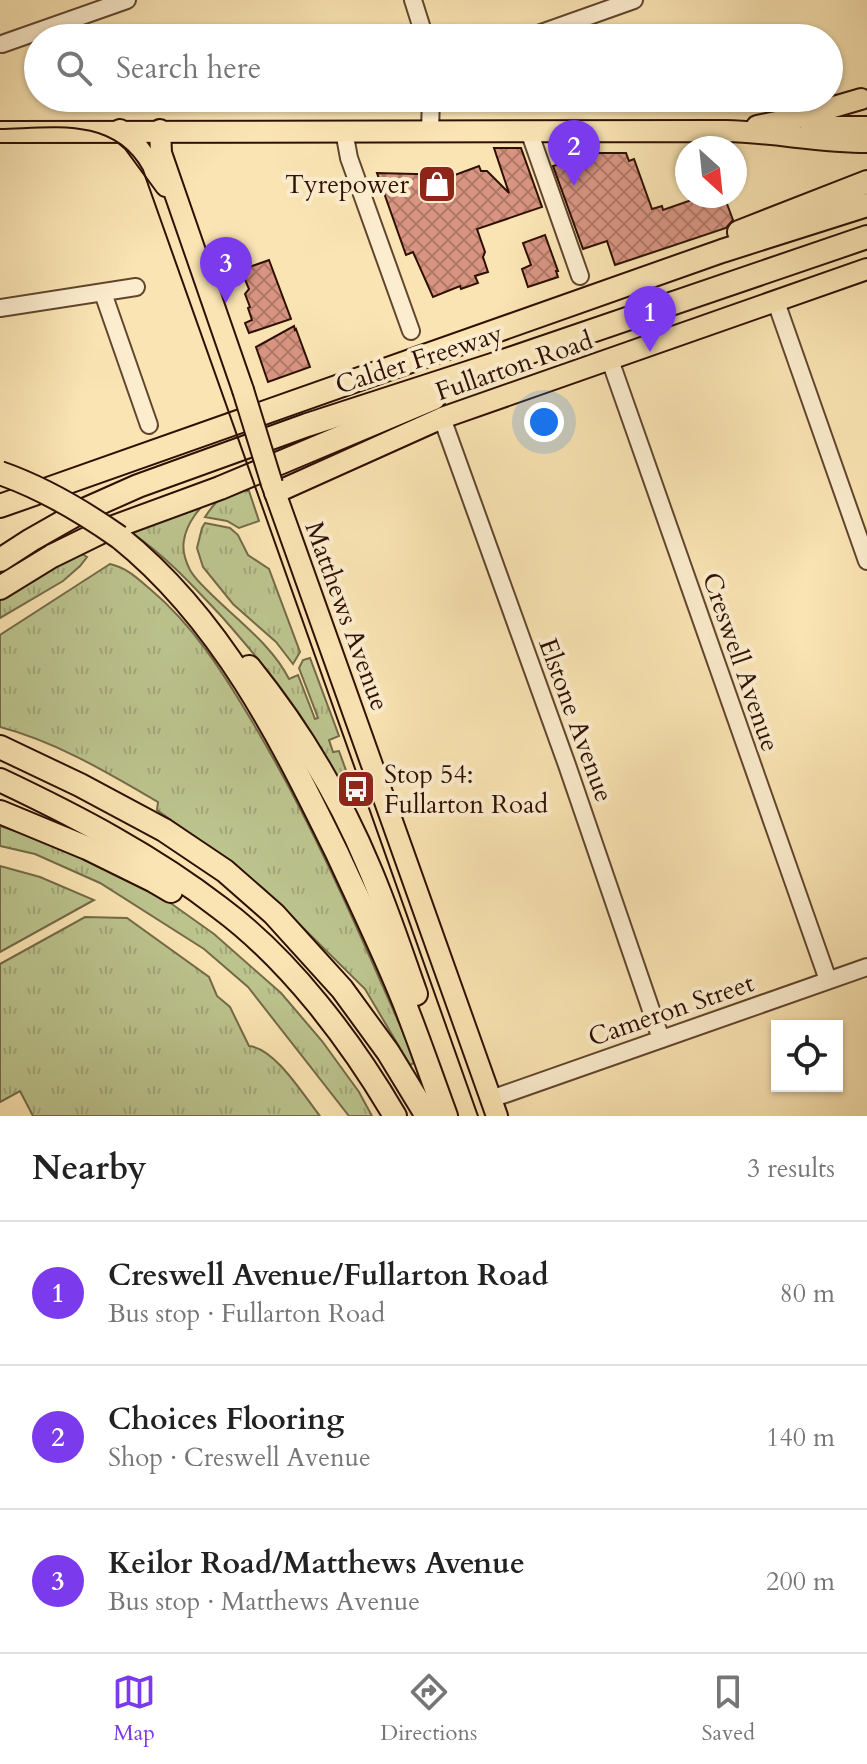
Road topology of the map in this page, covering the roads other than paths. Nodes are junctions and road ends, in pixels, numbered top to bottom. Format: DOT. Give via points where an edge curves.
graph roads {
  1 [pos="127,0"];
  2 [pos="413,0"];
  3 [pos="634,0"];
  4 [pos="59,24"];
  5 [pos="421,24"];
  6 [pos="566,24"];
  7 [pos="24,36"];
  8 [pos="2,44"];
  9 [pos="865,101"];
  10 [pos="843,106"];
  11 [pos="431,112"];
  12 [pos="820,112"];
  13 [pos="120,130"];
  14 [pos="160,130"];
  15 [pos="344,131"];
  16 [pos="430,131"];
  17 [pos="529,131"];
  18 [pos="726,131"];
  19 [pos="0,132"];
  20 [pos="851,133"];
  21 [pos="867,142"];
  22 [pos="867,182"];
  23 [pos="867,205"];
  24 [pos="181,209"];
  25 [pos="867,237"];
  26 [pos="867,269"];
  27 [pos="580,276"];
  28 [pos="644,278"];
  29 [pos="136,287"];
  30 [pos="103,293"];
  31 [pos="776,302"];
  32 [pos="0,308"];
  33 [pos="411,331"];
  34 [pos="610,360"];
  35 [pos="492,365"];
  36 [pos="442,418"];
  37 [pos="149,425"];
  38 [pos="0,473"];
  39 [pos="283,485"];
  40 [pos="3,504"];
  41 [pos="0,560"];
  42 [pos="867,561"];
  43 [pos="0,588"];
  44 [pos="206,624"];
  45 [pos="0,747"];
  46 [pos="0,780"];
  47 [pos="0,812"];
  48 [pos="867,967"];
  49 [pos="828,980"];
  50 [pos="330,1021"];
  51 [pos="661,1039"];
  52 [pos="494,1108"];
  53 [pos="395,1116"];
  54 [pos="427,1116"];
  55 [pos="446,1116"];
  56 [pos="459,1116"];
  1 -- 4 [label="street"];
  2 -- 5 [label="street"];
  3 -- 6 [label="street"];
  7 -- 8 [label="street"];
  9 -- 10 [label="main road"];
  9 -- 20 [label="main road" via="846,110"];
  11 -- 16 [label="street"];
  12 -- 18 [label="main road"];
  13 -- 14 [label="main road"];
  13 -- 19 [label="main road"];
  13 -- 24 [label="main road" via="138,146"];
  14 -- 15 [label="main road"];
  14 -- 24 [label="main road, Matthews Avenue" via="160,149"];
  15 -- 16 [label="main road"];
  15 -- 33 [label="street"];
  16 -- 17 [label="main road"];
  17 -- 18 [label="main road"];
  17 -- 27 [label="street"];
  18 -- 20 [label="main road"];
  20 -- 21 [label="main road"];
  22 -- 28 [label="highway" via="748,228"];
  23 -- 28 [label="highway, Calder Freeway"];
  24 -- 39 [label="main road, Matthews Avenue, bridge" via="258,438"];
  25 -- 35 [label="highway, Calder Freeway"];
  26 -- 31 [label="main road, Fullarton Road"];
  28 -- 40 [label="highway, Calder Freeway"];
  29 -- 30 [label="street"];
  30 -- 32 [label="street"];
  30 -- 37 [label="street"];
  31 -- 34 [label="main road, Fullarton Road"];
  31 -- 42 [label="street"];
  34 -- 36 [label="main road, Fullarton Road"];
  34 -- 49 [label="street, Creswell Avenue"];
  35 -- 41 [label="highway, Calder Freeway" via="138,486 84,510"];
  35 -- 43 [label="highway" via="457,388 103,531"];
  36 -- 39 [label="main road, Fullarton Road"];
  36 -- 51 [label="street, Elstone Avenue"];
  38 -- 44 [label="highway, bridge" via="64,502 119,537"];
  39 -- 52 [label="main road, Matthews Avenue" via="309,584"];
  44 -- 55 [label="highway" via="252,693 354,888"];
  44 -- 56 [label="highway" via="265,687 338,801 383,901"];
  45 -- 54 [label="highway" via="164,830 225,871 274,914 342,989"];
  46 -- 50 [label="highway" via="94,827 221,908 282,964"];
  47 -- 50 [label="highway" via="154,881 226,931"];
  48 -- 49 [label="street, Cameron Street"];
  49 -- 51 [label="street, Cameron Street"];
  50 -- 53 [label="highway"];
  51 -- 52 [label="street, Cameron Street"];
}
